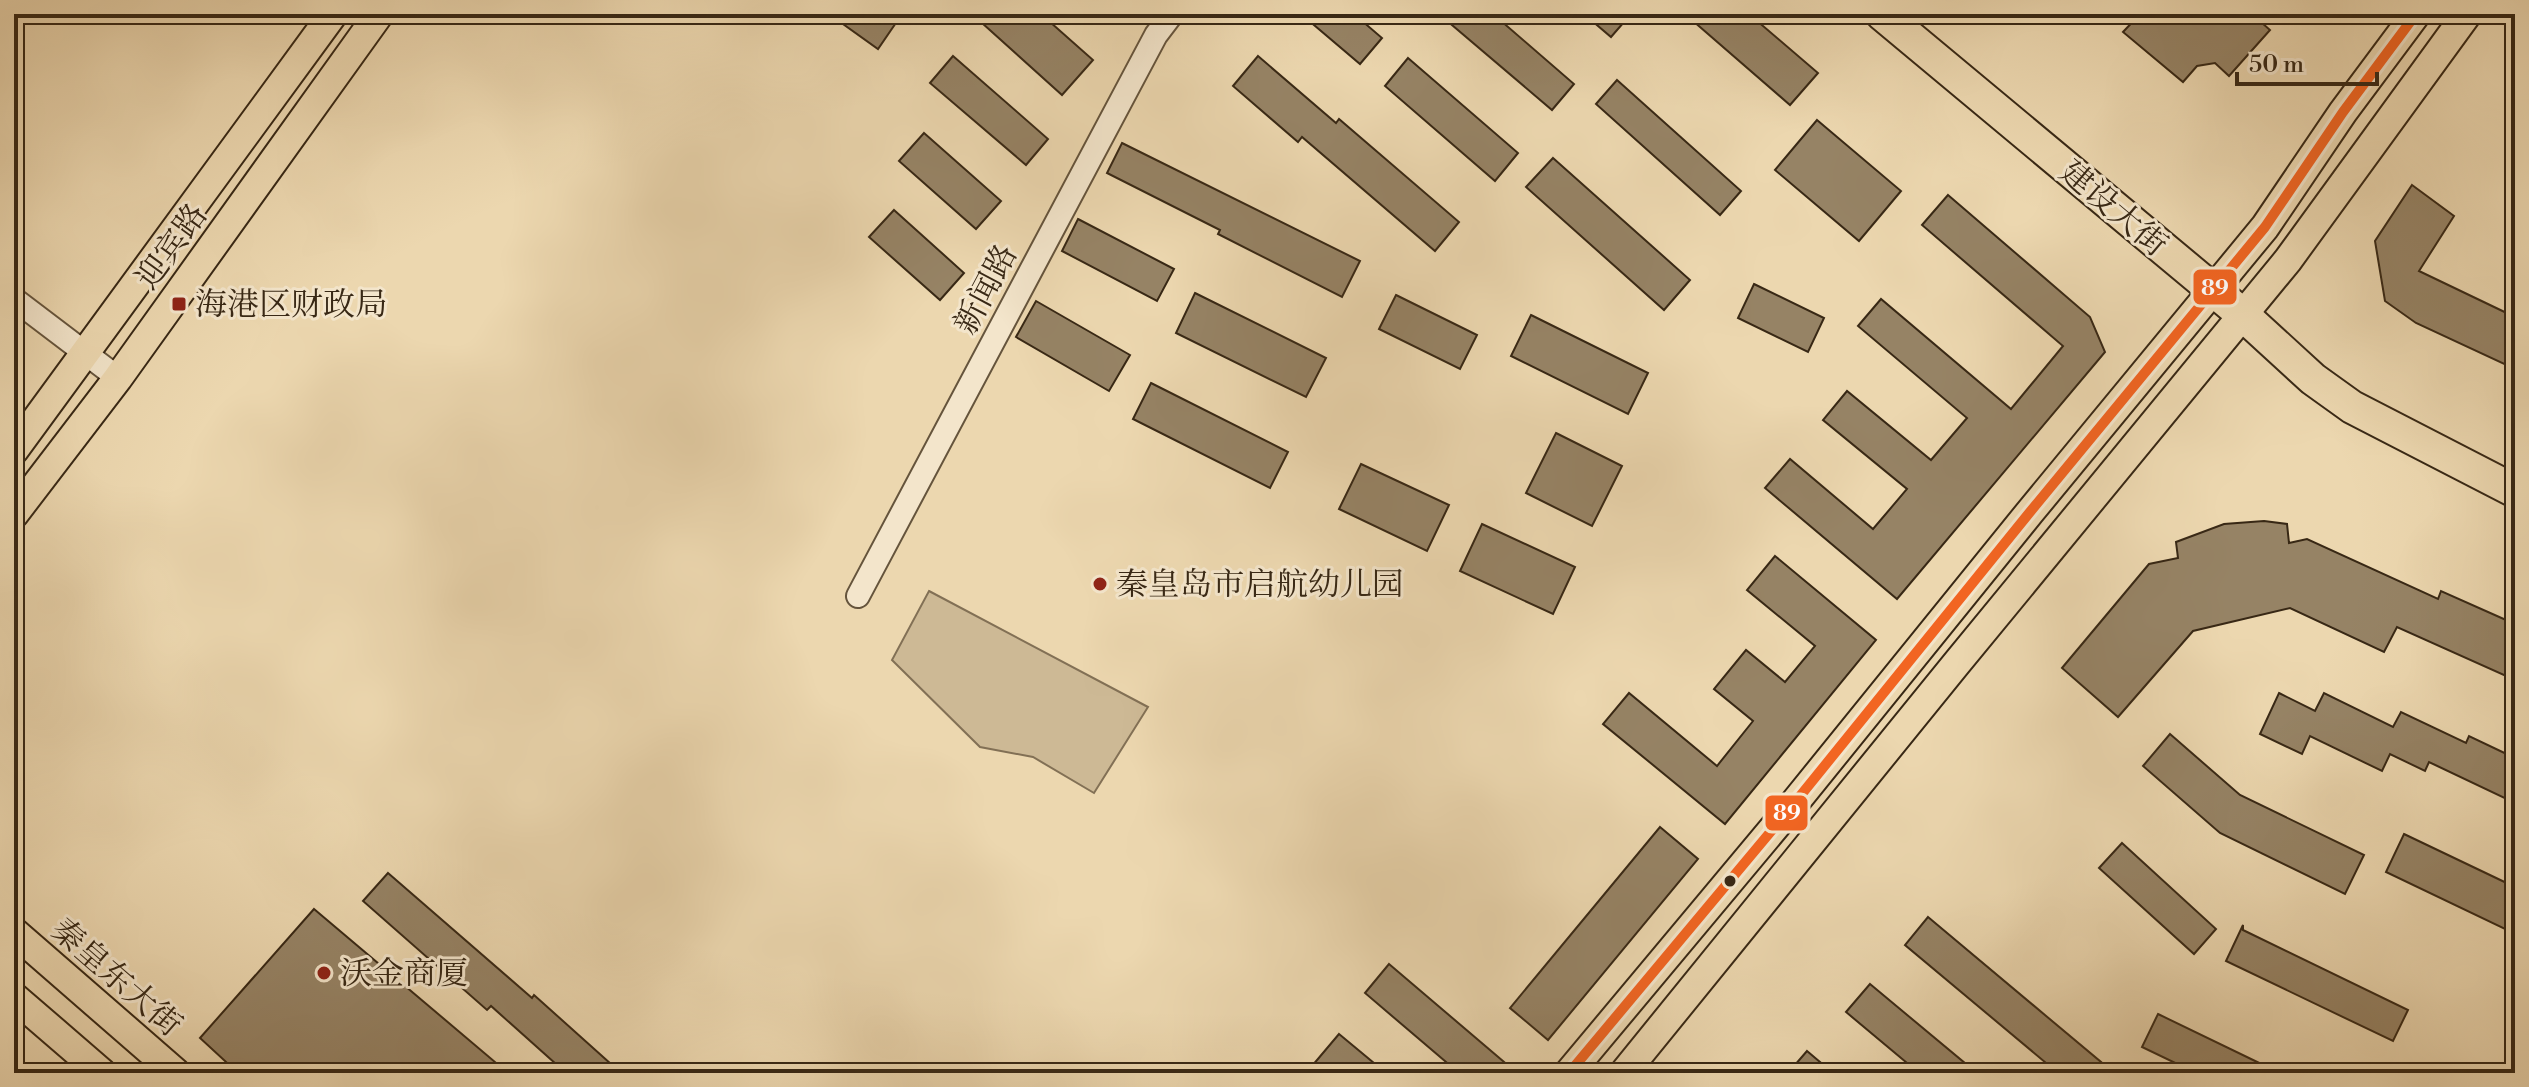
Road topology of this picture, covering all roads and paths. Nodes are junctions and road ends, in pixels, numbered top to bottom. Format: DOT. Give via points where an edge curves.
graph roads {
  1 [pos="333,14"];
  2 [pos="379,14"];
  3 [pos="1172,14"];
  4 [pos="1882,14"];
  5 [pos="2416,14"];
  6 [pos="2467,14"];
  7 [pos="2212,290"];
  8 [pos="14,299"];
  9 [pos="2242,314"];
  10 [pos="84,354"];
  11 [pos="118,378"];
  12 [pos="14,450"];
  13 [pos="2515,491"];
  14 [pos="14,514"];
  15 [pos="858,596"];
  16 [pos="14,932"];
  17 [pos="14,997"];
  18 [pos="102,1073"];
  19 [pos="176,1073"];
  20 [pos="1569,1073"];
  21 [pos="1624,1073"];
  1 -- 10 [label="main road, 迎宾路"];
  2 -- 11 [label="main road, 迎宾路"];
  3 -- 15 [label="street, 新闻路" via="1148,49"];
  4 -- 7 [label="highway, 建设大街"];
  5 -- 7 [label="main road" via="2265,227"];
  6 -- 9 [label="main road" via="2288,260"];
  7 -- 9 [label="highway, 建设大街"];
  7 -- 20 [label="main road"];
  8 -- 10 [label="street"];
  9 -- 13 [label="highway, 建设大街" via="2352,407"];
  9 -- 21 [label="main road"];
  10 -- 11 [label="street"];
  10 -- 12 [label="main road, 迎宾路"];
  11 -- 14 [label="main road, 迎宾路"];
  16 -- 19 [label="main road, 秦皇东大街"];
  17 -- 18 [label="main road"];
}
